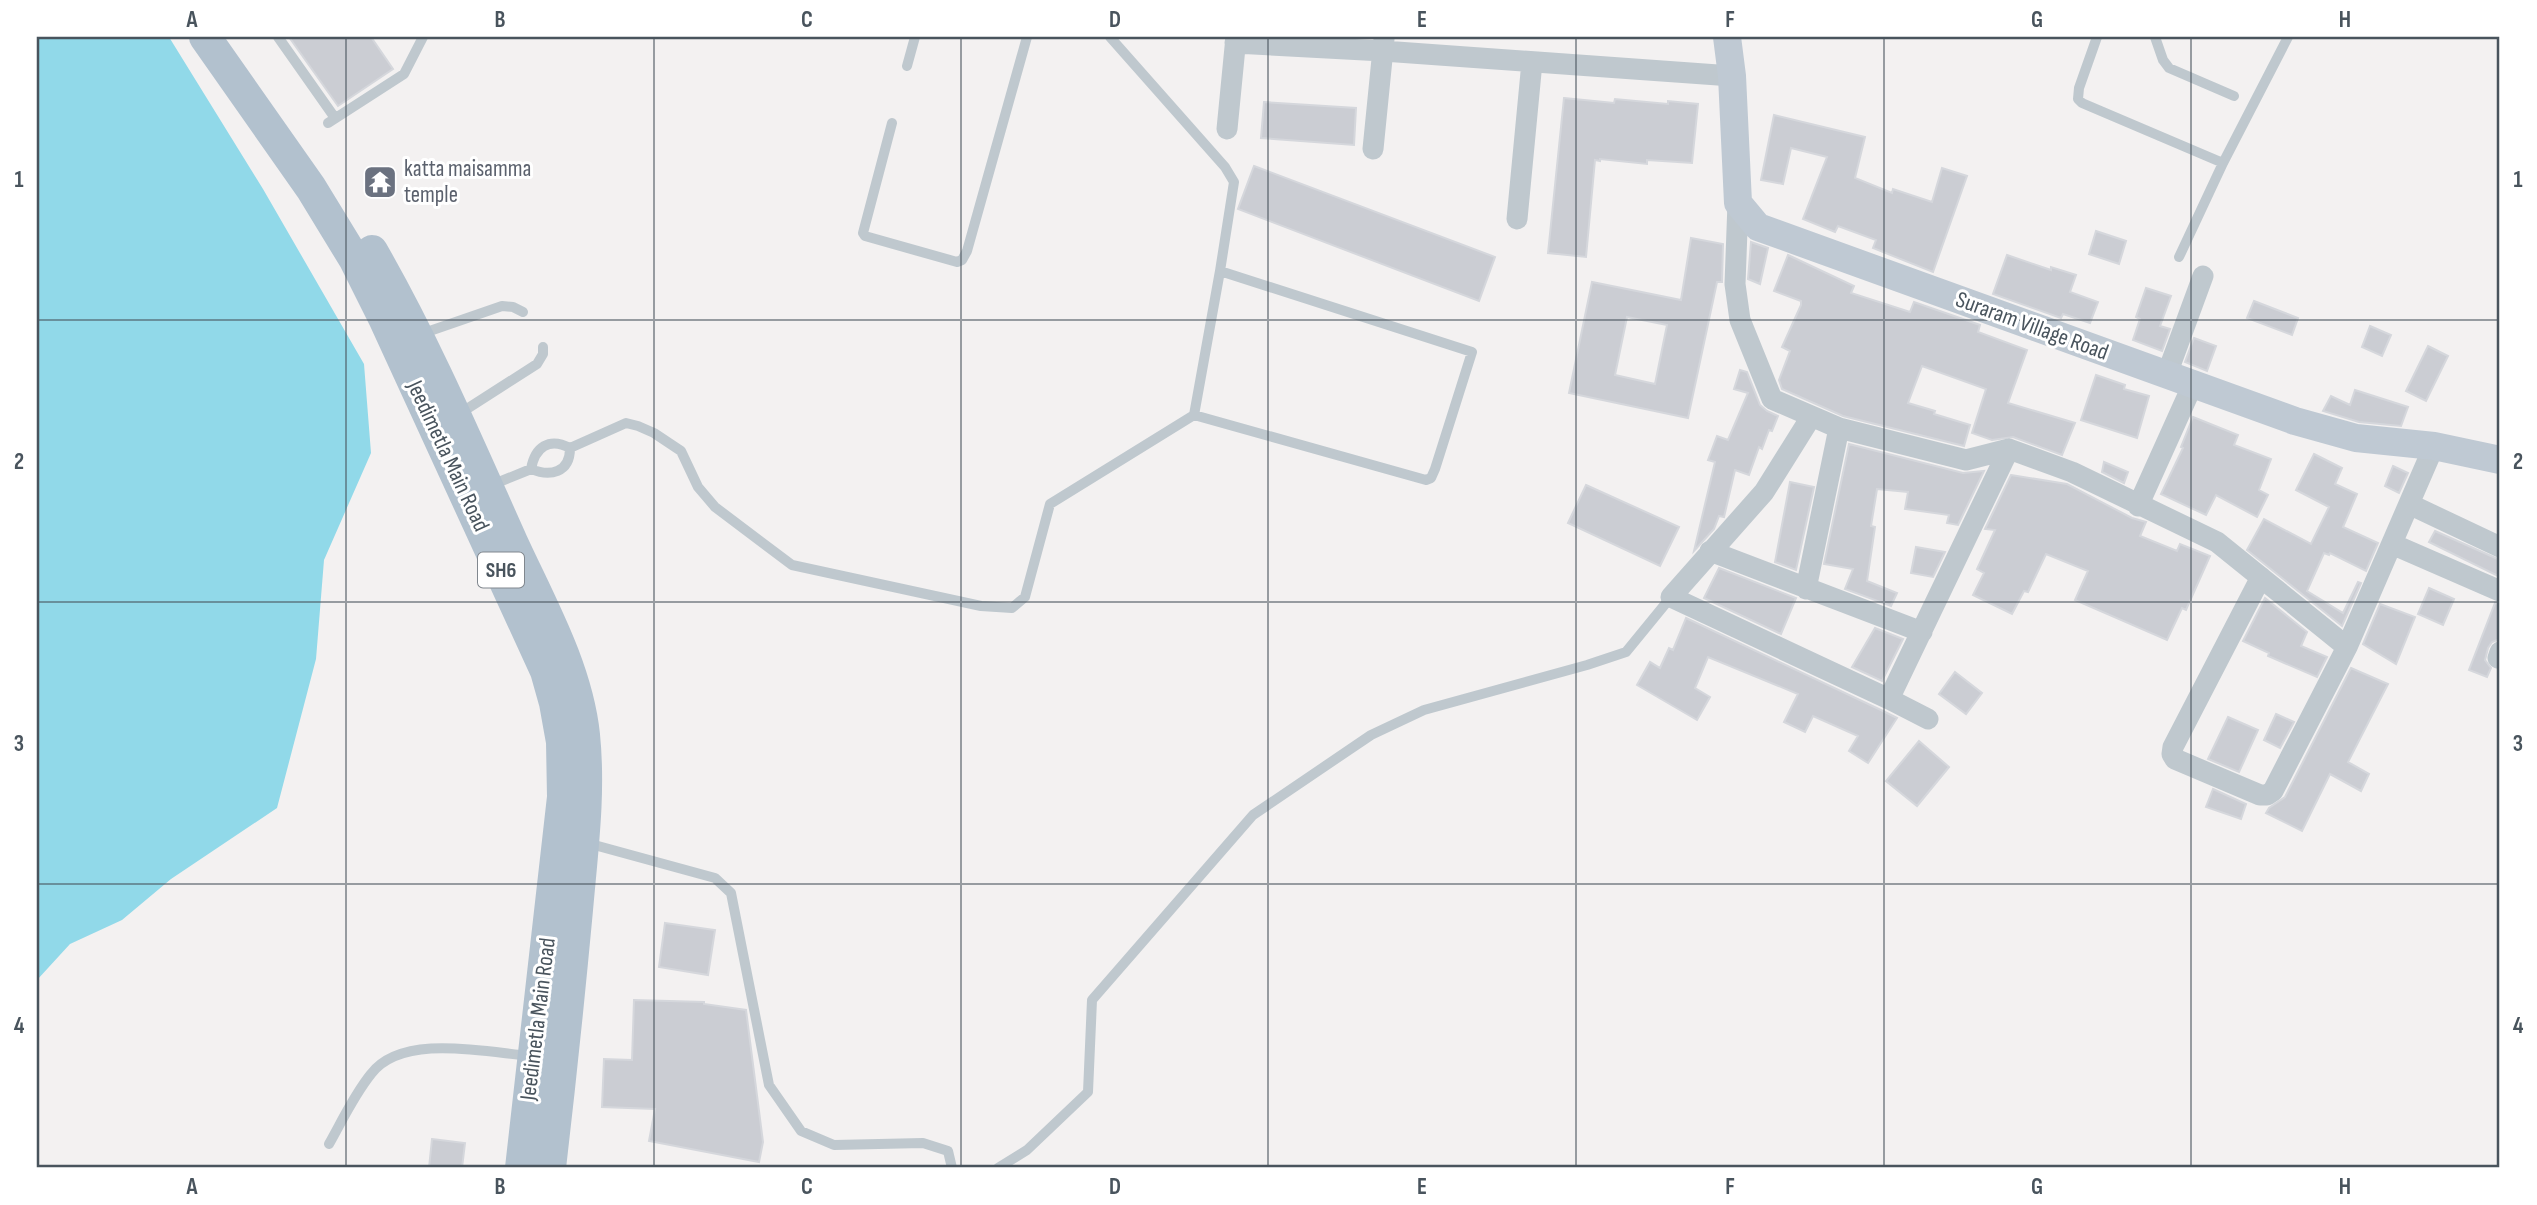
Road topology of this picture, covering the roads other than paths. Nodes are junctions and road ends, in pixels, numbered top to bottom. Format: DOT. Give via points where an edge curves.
graph roads {
  1 [pos="205,37"];
  2 [pos="231,37"];
  3 [pos="278,37"];
  4 [pos="424,37"];
  5 [pos="915,37"];
  6 [pos="1027,37"];
  7 [pos="1110,37"];
  8 [pos="1727,37"];
  9 [pos="2097,37"];
  10 [pos="2155,37"];
  11 [pos="2288,37"];
  12 [pos="1235,40"];
  13 [pos="1384,44"];
  14 [pos="1532,62"];
  15 [pos="907,66"];
  16 [pos="1732,76"];
  17 [pos="2234,96"];
  18 [pos="892,123"];
  19 [pos="1227,129"];
  20 [pos="1373,149"];
  21 [pos="2223,163"];
  22 [pos="1738,203"];
  23 [pos="1517,219"];
  24 [pos="2179,257"];
  25 [pos="1220,271"];
  26 [pos="2203,276"];
  27 [pos="523,312"];
  28 [pos="418,335"];
  29 [pos="543,346"];
  30 [pos="2167,374"];
  31 [pos="2193,384"];
  32 [pos="1194,415"];
  33 [pos="456,416"];
  34 [pos="1811,417"];
  35 [pos="1839,428"];
  36 [pos="2434,446"];
  37 [pos="570,448"];
  38 [pos="2009,449"];
  39 [pos="2500,460"];
  40 [pos="531,468"];
  41 [pos="488,487"];
  42 [pos="2409,504"];
  43 [pos="2138,506"];
  44 [pos="2392,544"];
  45 [pos="2500,547"];
  46 [pos="1710,551"];
  47 [pos="2261,577"];
  48 [pos="1806,589"];
  49 [pos="2500,591"];
  50 [pos="1671,597"];
  51 [pos="1922,632"];
  52 [pos="2347,647"];
  53 [pos="1889,699"];
  54 [pos="1928,719"];
  55 [pos="583,842"];
  56 [pos="533,1057"];
  57 [pos="329,1144"];
  58 [pos="521,1168"];
  59 [pos="550,1168"];
  60 [pos="952,1168"];
  61 [pos="998,1168"];
  1 -- 56 [label="main road, Jeedimetla Main Road / SH6" via="311,188 355,260 546,671 562,742 563,797"];
  2 -- 28 [label="main road, Jeedimetla Main Road / SH6" via="325,170"];
  3 -- 4 [label="lane" via="331,121 404,74"];
  5 -- 15 [label="lane"];
  6 -- 18 [label="lane" via="962,260 863,233"];
  7 -- 25 [label="lane" via="1234,182"];
  8 -- 16 [label="main road"];
  9 -- 21 [label="lane" via="2078,99"];
  10 -- 17 [label="lane" via="2169,68"];
  11 -- 21 [label="lane"];
  12 -- 13 [label="street"];
  12 -- 19 [label="street"];
  13 -- 14 [label="street"];
  13 -- 20 [label="street"];
  14 -- 16 [label="street"];
  14 -- 23 [label="street"];
  16 -- 22 [label="main road"];
  21 -- 24 [label="lane"];
  22 -- 30 [label="main road, Suraram Village Road" via="1758,227"];
  22 -- 34 [label="street" via="1735,284 1740,320 1772,399"];
  25 -- 32 [label="lane"];
  25 -- 32 [label="lane" via="1472,352 1435,469 1426,480"];
  26 -- 30 [label="street"];
  27 -- 28 [label="lane" via="502,306"];
  28 -- 33 [label="main road, Jeedimetla Main Road / SH6"];
  29 -- 33 [label="lane" via="537,365"];
  30 -- 31 [label="main road, Suraram Village Road"];
  31 -- 36 [label="main road, Suraram Village Road" via="2356,438"];
  31 -- 43 [label="street"];
  32 -- 37 [label="lane" via="1050,504 1025,597 1012,608 981,606 792,565 715,507 698,487 681,451 638,426 626,423"];
  33 -- 41 [label="main road, Jeedimetla Main Road / SH6"];
  34 -- 35 [label="street"];
  34 -- 46 [label="street" via="1764,492"];
  35 -- 38 [label="street" via="1966,460"];
  35 -- 48 [label="street"];
  36 -- 39 [label="main road, Suraram Village Road"];
  36 -- 42 [label="street"];
  37 -- 40 [label="lane" via="553,442 534,454"];
  37 -- 40 [label="lane" via="567,465 544,474"];
  38 -- 43 [label="street" via="2071,472"];
  38 -- 51 [label="street"];
  40 -- 41 [label="lane"];
  41 -- 55 [label="main road, Jeedimetla Main Road / SH6" via="559,646 577,699 584,735"];
  42 -- 44 [label="street"];
  42 -- 45 [label="street"];
  43 -- 47 [label="street" via="2217,541"];
  44 -- 49 [label="street"];
  44 -- 52 [label="street"];
  46 -- 48 [label="street"];
  46 -- 50 [label="street"];
  47 -- 52 [label="street"];
  47 -- 52 [label="street" via="2173,747 2175,759 2267,795"];
  48 -- 51 [label="street"];
  50 -- 53 [label="street"];
  50 -- 61 [label="lane" via="1626,652 1424,710 1371,735 1253,815 1091,1000 1088,1091 1027,1150"];
  51 -- 53 [label="street"];
  53 -- 54 [label="street"];
  55 -- 59 [label="main road, Jeedimetla Main Road / SH6"];
  55 -- 60 [label="lane" via="715,878 731,893 769,1085 801,1131 834,1145 923,1143 948,1151"];
  56 -- 57 [label="lane" via="426,1047 393,1054 371,1072"];
  56 -- 58 [label="main road, Jeedimetla Main Road / SH6"];
}
